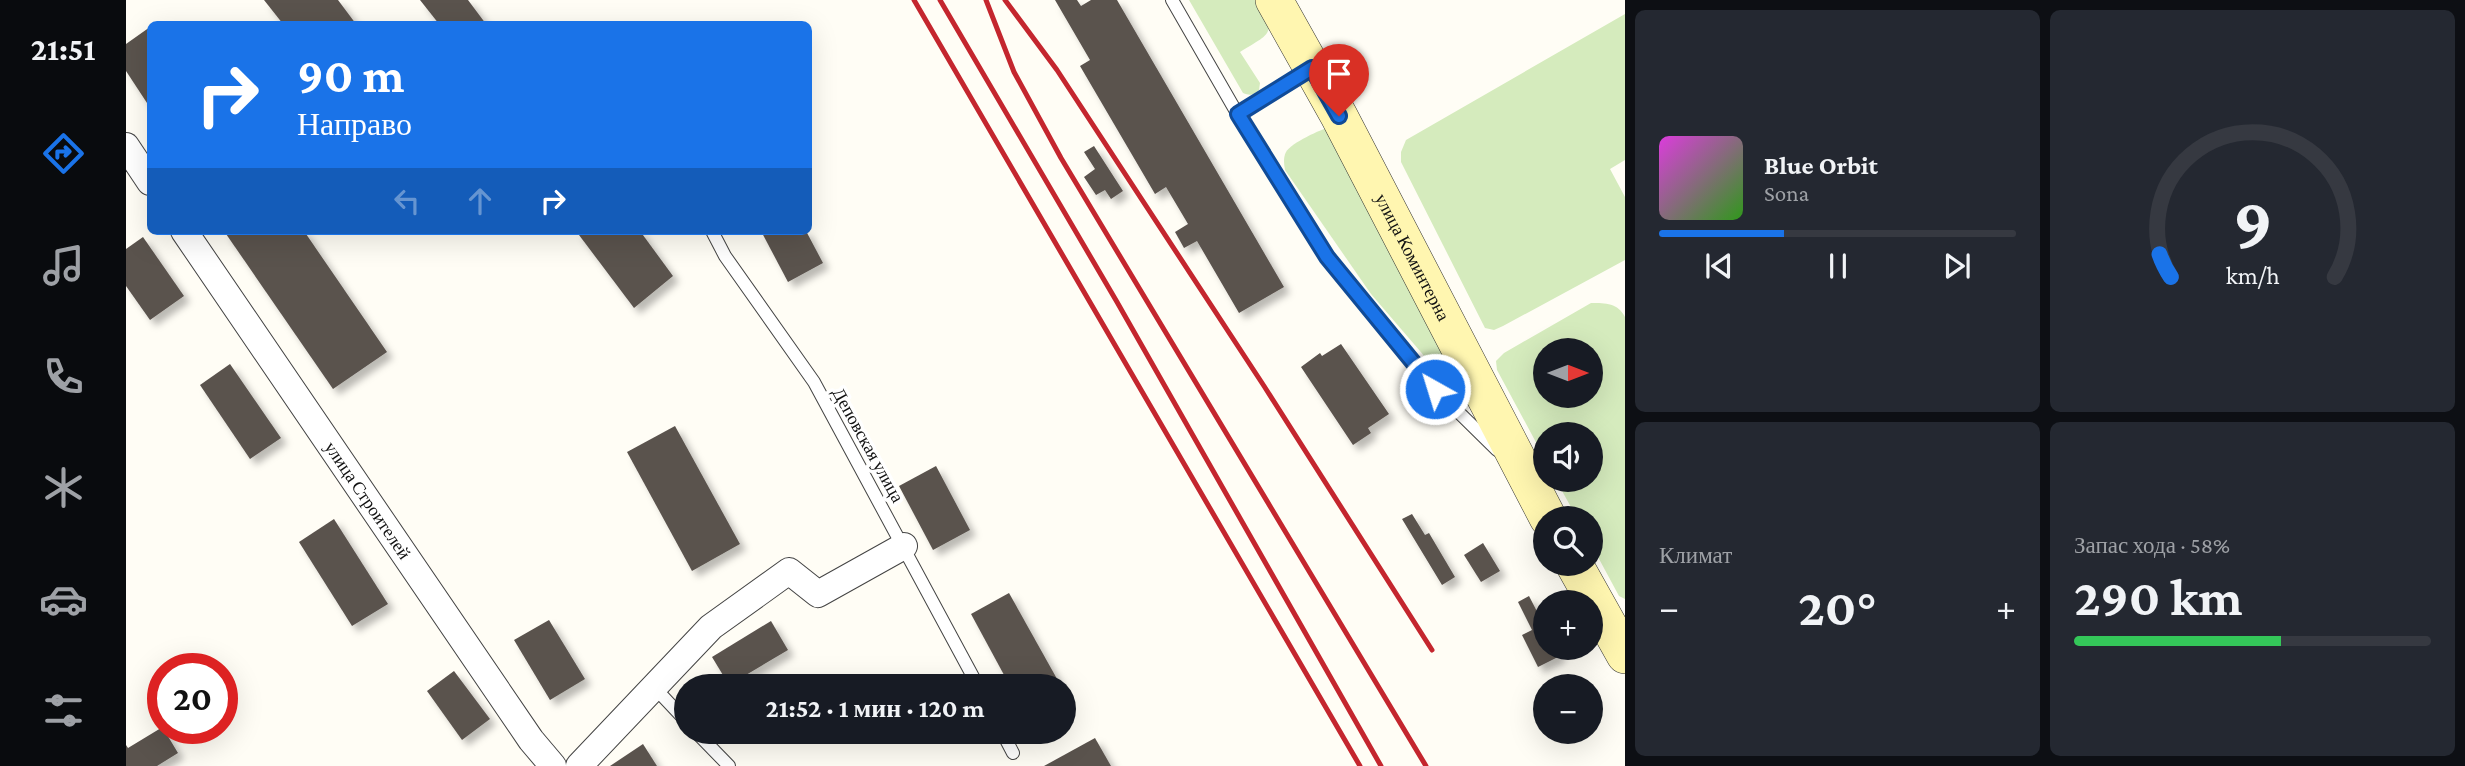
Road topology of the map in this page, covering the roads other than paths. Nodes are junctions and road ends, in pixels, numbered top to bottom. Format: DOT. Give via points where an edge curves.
graph roads {
  1 [pos="1171,0"];
  2 [pos="1274,0"];
  3 [pos="1312,68"];
  4 [pos="1238,114"];
  5 [pos="126,146"];
  6 [pos="147,178"];
  7 [pos="187,235"];
  8 [pos="714,235"];
  9 [pos="1523,474"];
  10 [pos="1541,506"];
  11 [pos="904,546"];
  12 [pos="1581,576"];
  13 [pos="1623,645"];
  14 [pos="972,674"];
  15 [pos="654,687"];
  16 [pos="674,708"];
  17 [pos="708,744"];
  18 [pos="1008,744"];
  19 [pos="1013,753"];
  20 [pos="553,766"];
  21 [pos="579,766"];
  22 [pos="729,766"];
  1 -- 4 [label="lane"];
  2 -- 3 [label="street, улица Коминтерна"];
  3 -- 4 [label="lane"];
  3 -- 9 [label="street, улица Коминтерна"];
  4 -- 9 [label="lane" via="1327,257 1435,389"];
  5 -- 6 [label="street"];
  7 -- 20 [label="street, улица Строителей"];
  8 -- 11 [label="lane, Деповская улица" via="814,382"];
  9 -- 10 [label="street, улица Коминтерна"];
  11 -- 14 [label="lane, Деповская улица"];
  11 -- 15 [label="street" via="818,594 789,571 711,627"];
  12 -- 13 [label="street"];
  15 -- 16 [label="lane"];
  15 -- 21 [label="street"];
  17 -- 22 [label="lane"];
  18 -- 19 [label="lane"];
}
